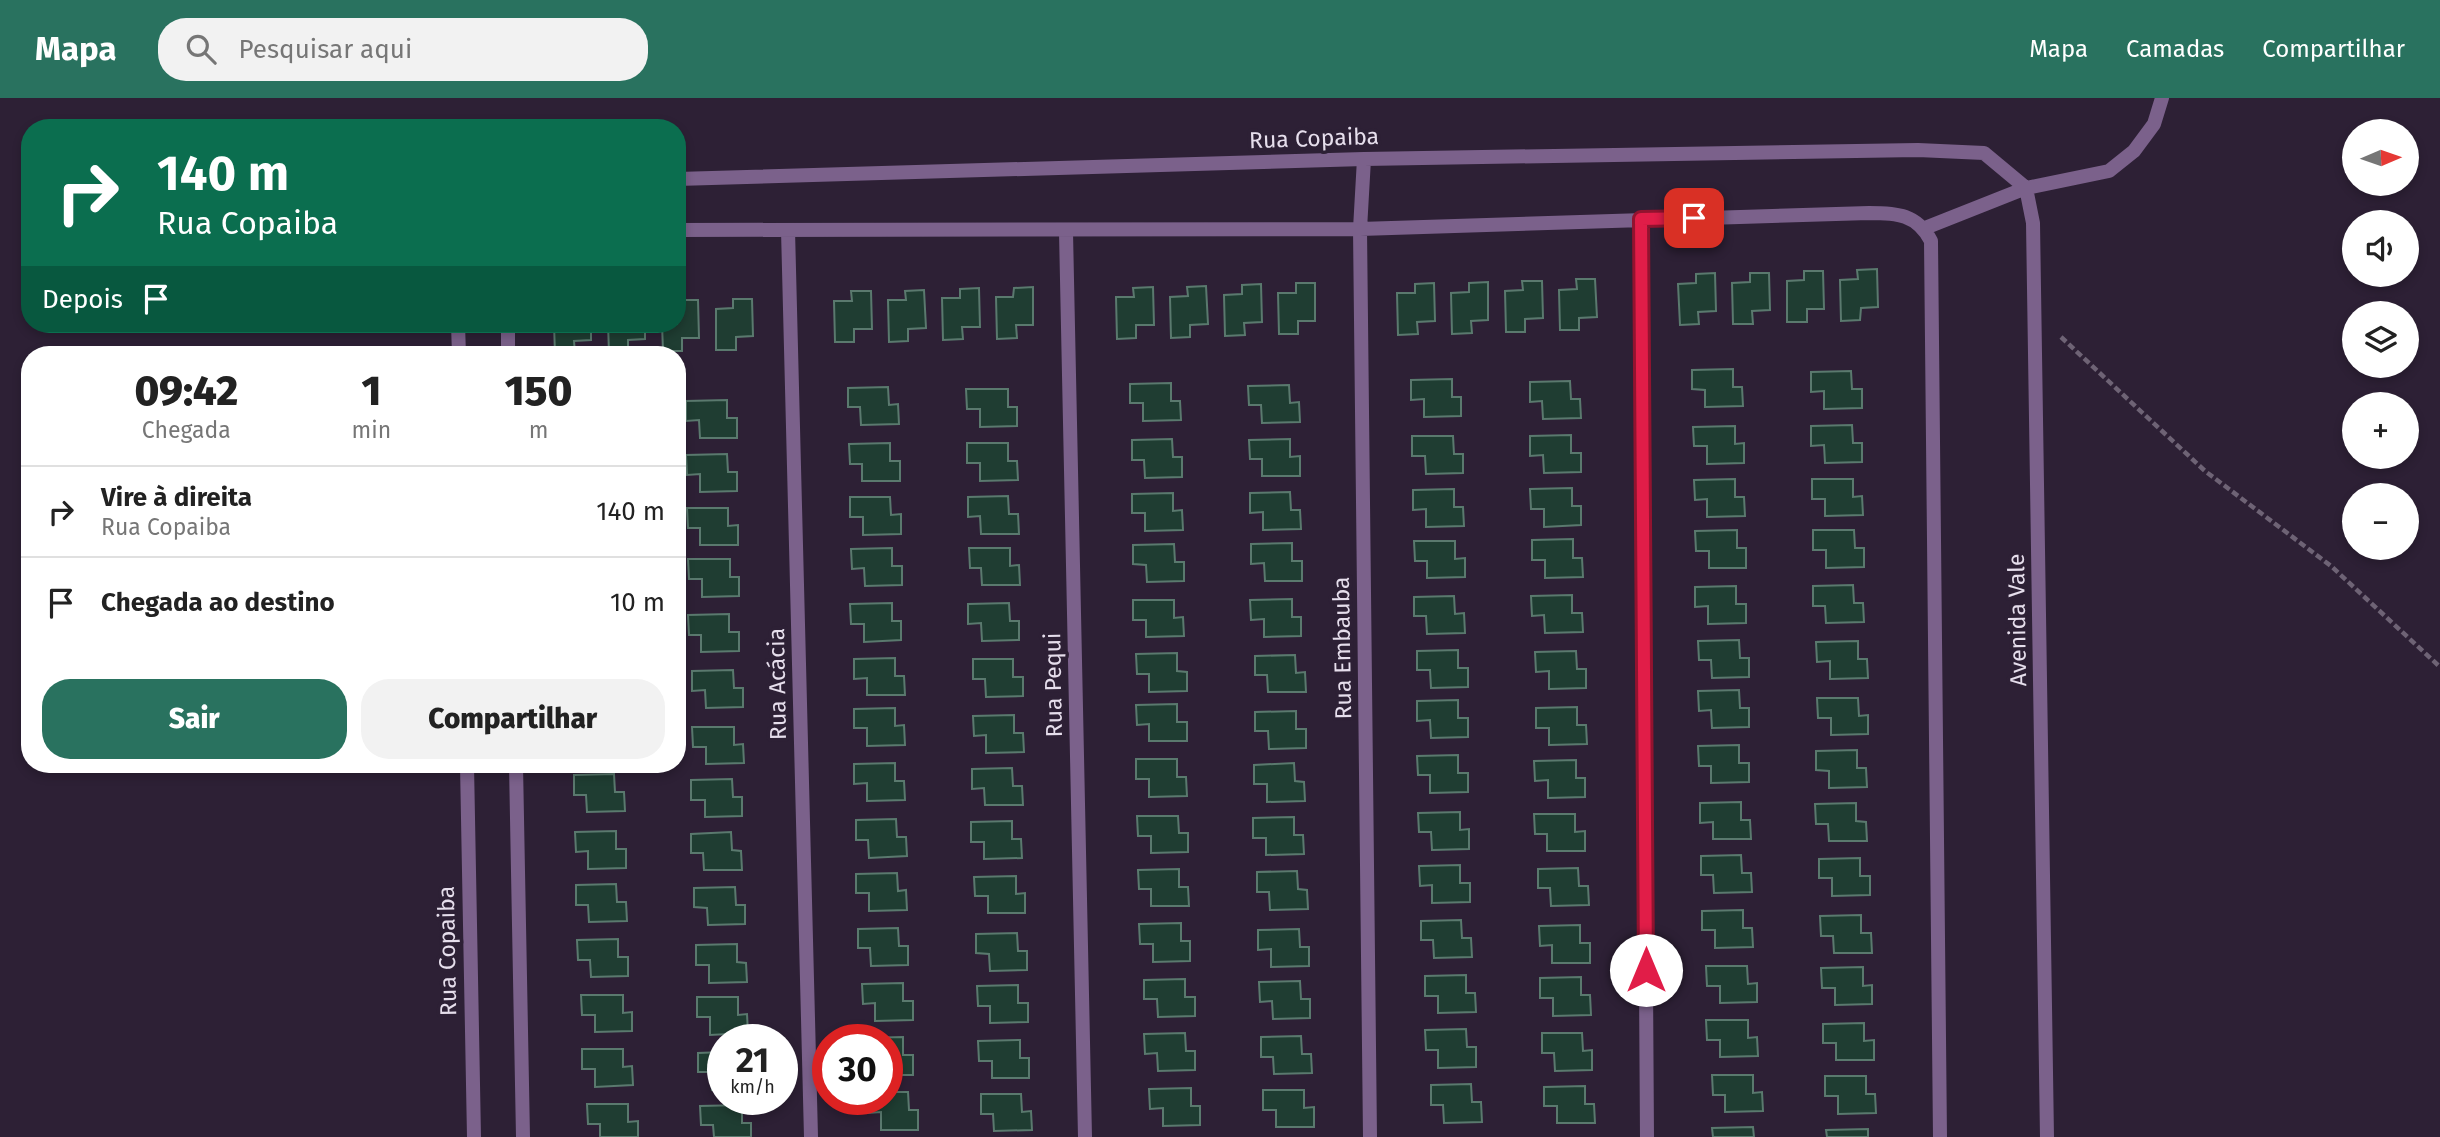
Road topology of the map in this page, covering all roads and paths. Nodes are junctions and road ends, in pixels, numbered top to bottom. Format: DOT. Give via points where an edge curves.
graph roads {
  1 [pos="2162,98"];
  2 [pos="1364,159"];
  3 [pos="686,179"];
  4 [pos="2026,188"];
  5 [pos="1641,219"];
  6 [pos="1925,228"];
  7 [pos="686,229"];
  8 [pos="1360,229"];
  9 [pos="788,230"];
  10 [pos="1066,232"];
  11 [pos="2035,311"];
  12 [pos="2440,667"];
  13 [pos="467,773"];
  14 [pos="516,773"];
  15 [pos="474,1137"];
  16 [pos="523,1137"];
  17 [pos="811,1137"];
  18 [pos="1085,1137"];
  19 [pos="1370,1137"];
  20 [pos="1647,1137"];
  21 [pos="1940,1137"];
  22 [pos="2047,1137"];
  1 -- 4 [label="street" via="2154,124 2134,151 2109,171"];
  2 -- 3 [label="street, Rua Copaiba"];
  2 -- 4 [label="street, Rua Copaiba" via="1953,150 1984,153"];
  2 -- 8 [label="street, Rua Embauba"];
  4 -- 6 [label="street"];
  4 -- 11 [label="street, Avenida Vale" via="2033,223"];
  5 -- 6 [label="street" via="1894,213 1914,218"];
  5 -- 8 [label="street"];
  5 -- 20 [label="street"];
  6 -- 21 [label="street" via="1931,241"];
  7 -- 9 [label="street"];
  8 -- 10 [label="street"];
  8 -- 19 [label="street, Rua Embauba"];
  9 -- 10 [label="street"];
  9 -- 17 [label="street, Rua Acácia"];
  10 -- 18 [label="street, Rua Pequi"];
  11 -- 12 [label="path" via="2205,471 2331,566"];
  11 -- 22 [label="street, Avenida Vale"];
  13 -- 15 [label="street, Rua Copaiba"];
  14 -- 16 [label="street"];
}
